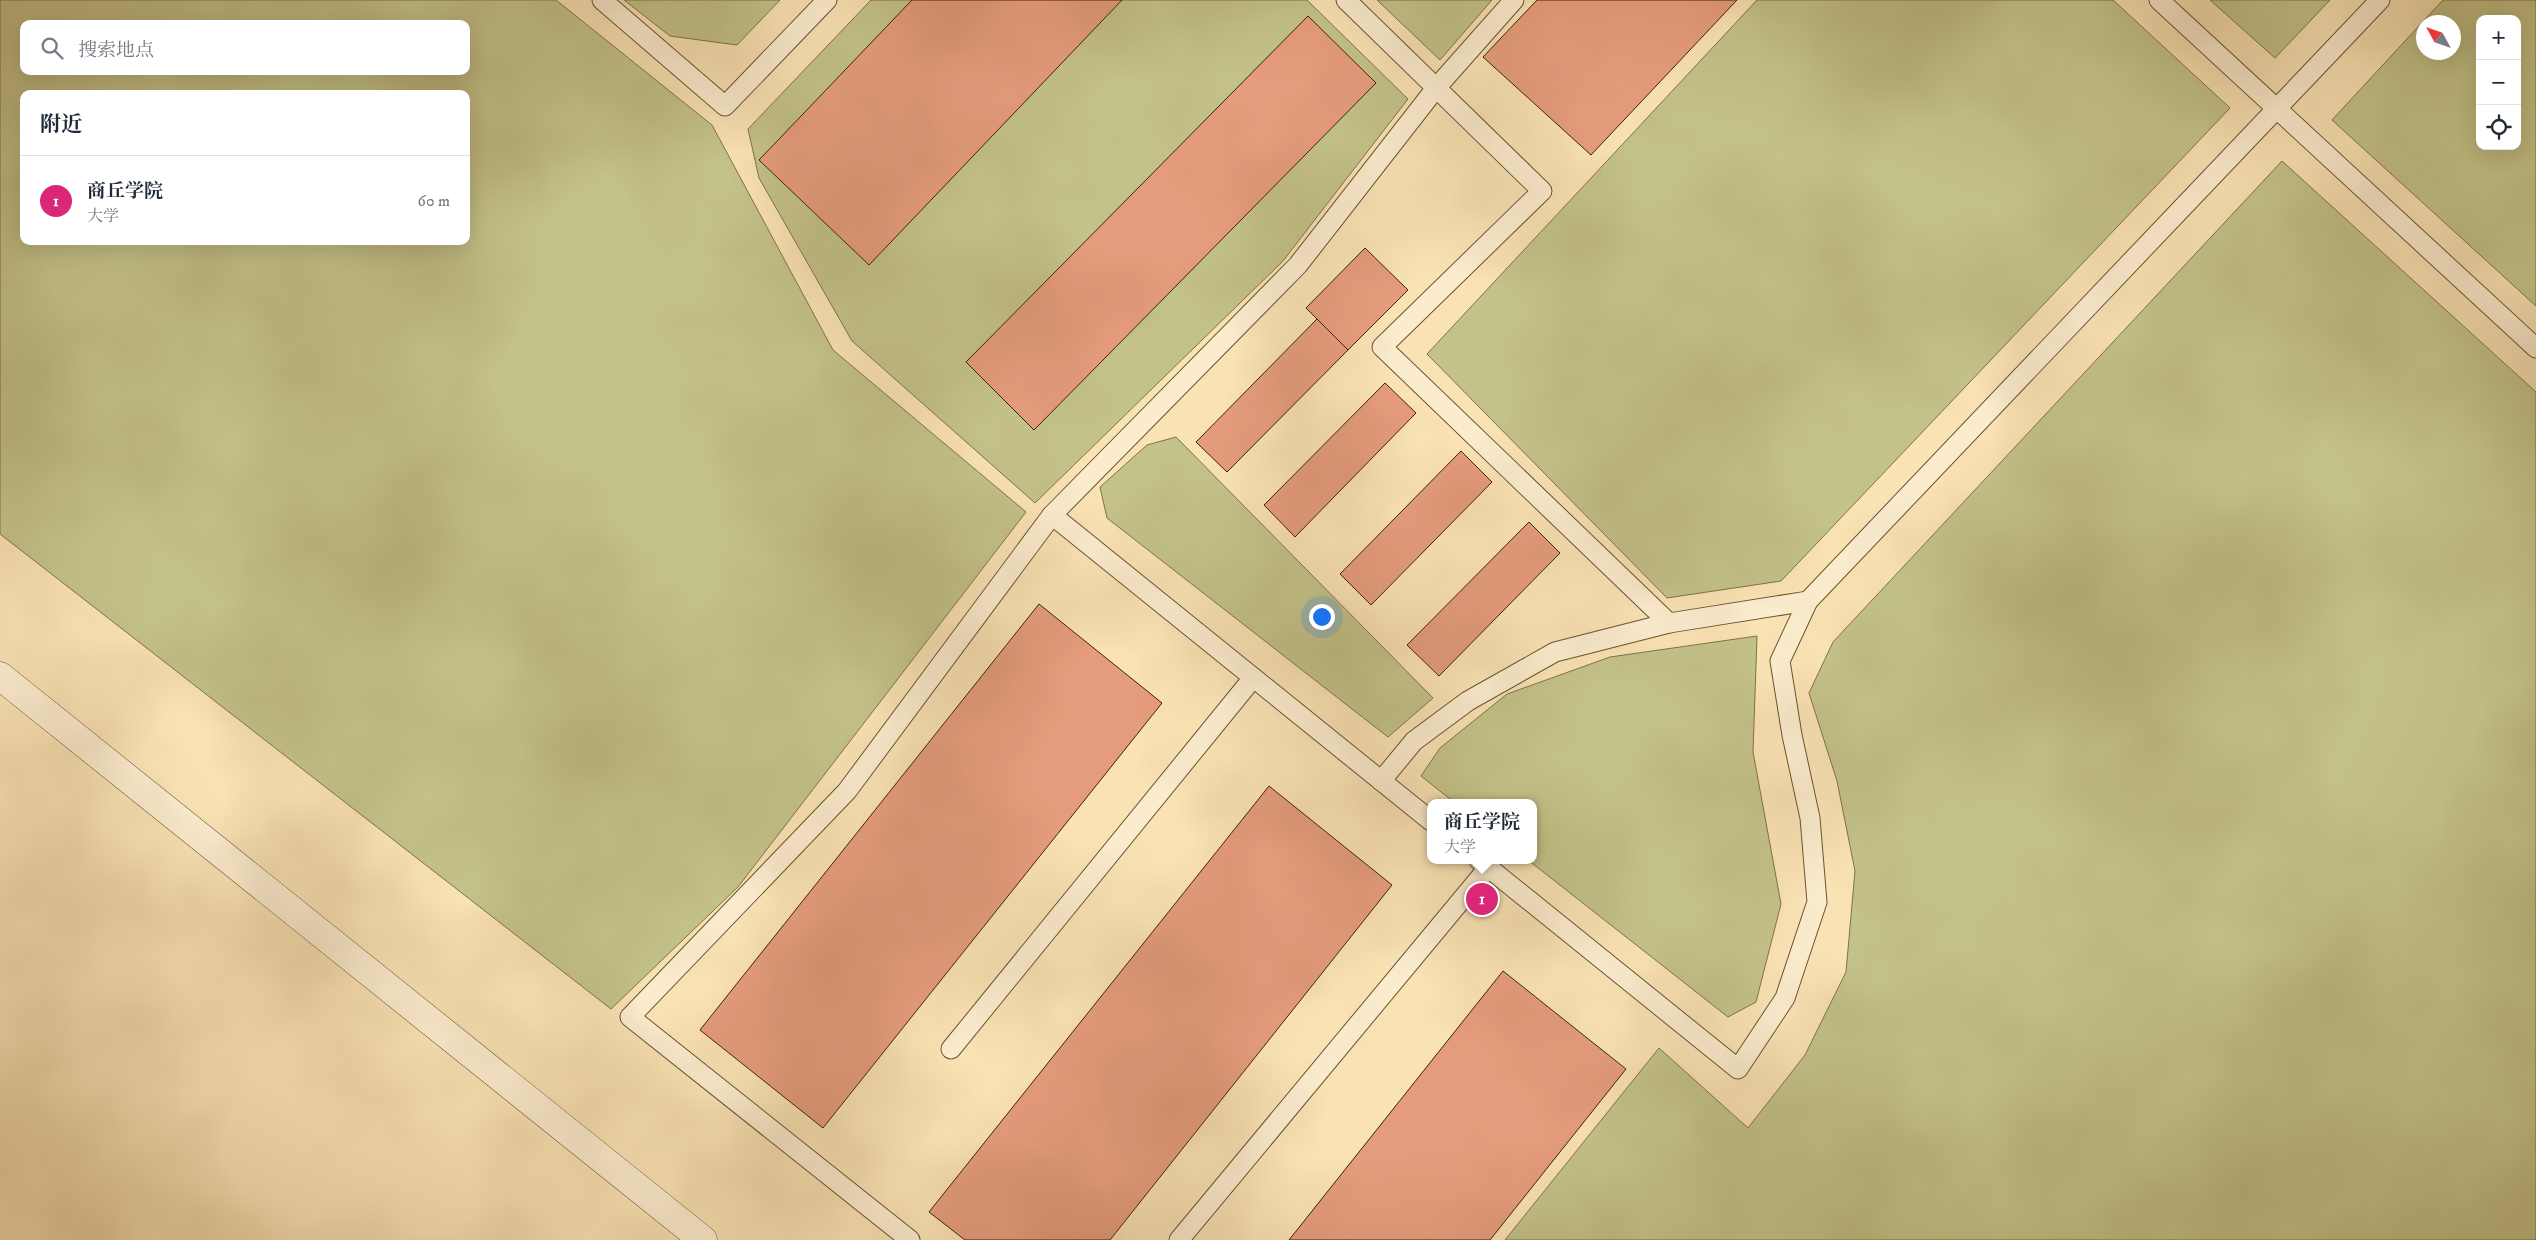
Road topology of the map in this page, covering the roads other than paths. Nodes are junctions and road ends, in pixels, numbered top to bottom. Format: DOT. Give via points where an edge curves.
graph roads {
  1 [pos="602,0"];
  2 [pos="827,0"];
  3 [pos="1346,0"];
  4 [pos="1514,0"];
  5 [pos="2159,0"];
  6 [pos="2380,0"];
  7 [pos="1436,88"];
  8 [pos="2277,109"];
  9 [pos="2536,348"];
  10 [pos="1052,516"];
  11 [pos="1808,601"];
  12 [pos="1669,623"];
  13 [pos="0,676"];
  14 [pos="1253,678"];
  15 [pos="1380,780"];
  16 [pos="1427,818"];
  17 [pos="1484,864"];
  18 [pos="951,1049"];
  19 [pos="703,1240"];
  20 [pos="910,1240"];
  21 [pos="1179,1240"];
  1 -- 2 [label="lane" via="726,106"];
  3 -- 7 [label="lane"];
  4 -- 7 [label="lane"];
  5 -- 8 [label="lane"];
  6 -- 8 [label="lane"];
  7 -- 10 [label="lane" via="1298,264"];
  7 -- 12 [label="lane" via="1542,191 1382,347"];
  8 -- 9 [label="lane"];
  8 -- 11 [label="lane"];
  10 -- 14 [label="lane"];
  10 -- 20 [label="lane" via="847,791 630,1017"];
  11 -- 12 [label="lane"];
  11 -- 17 [label="lane" via="1780,661 1810,818 1817,902 1785,998 1738,1069"];
  12 -- 15 [label="lane" via="1555,652 1468,701 1414,741"];
  13 -- 19 [label="street"];
  14 -- 15 [label="lane"];
  14 -- 18 [label="lane"];
  15 -- 16 [label="lane"];
  17 -- 21 [label="lane"];
}
